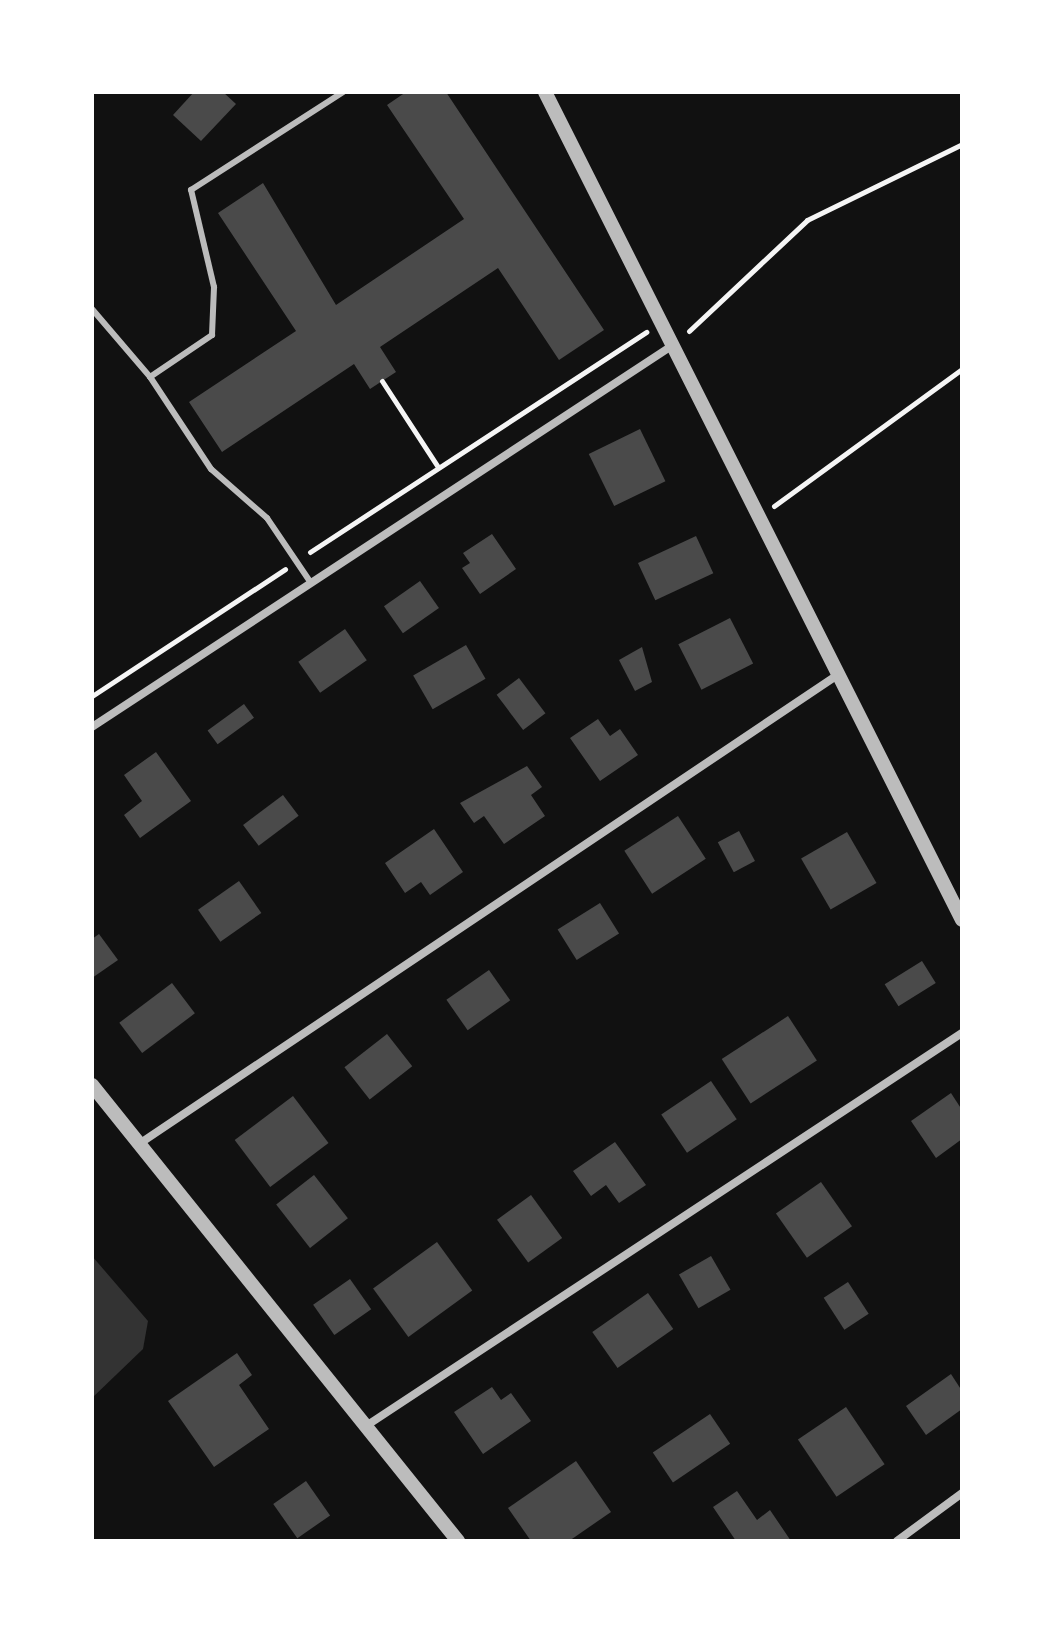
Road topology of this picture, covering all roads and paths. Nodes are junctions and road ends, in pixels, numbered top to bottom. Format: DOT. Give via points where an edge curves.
graph roads {
  1 [pos="343,92"];
  2 [pos="545,92"];
  3 [pos="962,144"];
  4 [pos="92,309"];
  5 [pos="664,321"];
  6 [pos="675,343"];
  7 [pos="962,369"];
  8 [pos="150,377"];
  9 [pos="382,381"];
  10 [pos="438,467"];
  11 [pos="763,513"];
  12 [pos="296,561"];
  13 [pos="311,583"];
  14 [pos="841,673"];
  15 [pos="92,696"];
  16 [pos="92,727"];
  17 [pos="962,920"];
  18 [pos="962,1033"];
  19 [pos="92,1085"];
  20 [pos="139,1144"];
  21 [pos="366,1426"];
  22 [pos="962,1493"];
  23 [pos="458,1541"];
  24 [pos="897,1541"];
  1 -- 8 [label="lane" via="191,190 214,287 212,335"];
  2 -- 5 [label="street"];
  3 -- 6 [label="path" via="807,220"];
  4 -- 8 [label="lane"];
  5 -- 6 [label="street"];
  5 -- 10 [label="path"];
  6 -- 11 [label="street"];
  6 -- 13 [label="street"];
  7 -- 11 [label="path"];
  8 -- 12 [label="lane" via="211,469 267,518"];
  9 -- 10 [label="path"];
  10 -- 12 [label="path"];
  11 -- 14 [label="street"];
  12 -- 13 [label="lane"];
  12 -- 15 [label="path"];
  13 -- 16 [label="street"];
  14 -- 17 [label="street"];
  14 -- 20 [label="street"];
  18 -- 21 [label="street"];
  19 -- 20 [label="street"];
  20 -- 21 [label="street"];
  21 -- 23 [label="street"];
  22 -- 24 [label="street"];
}
